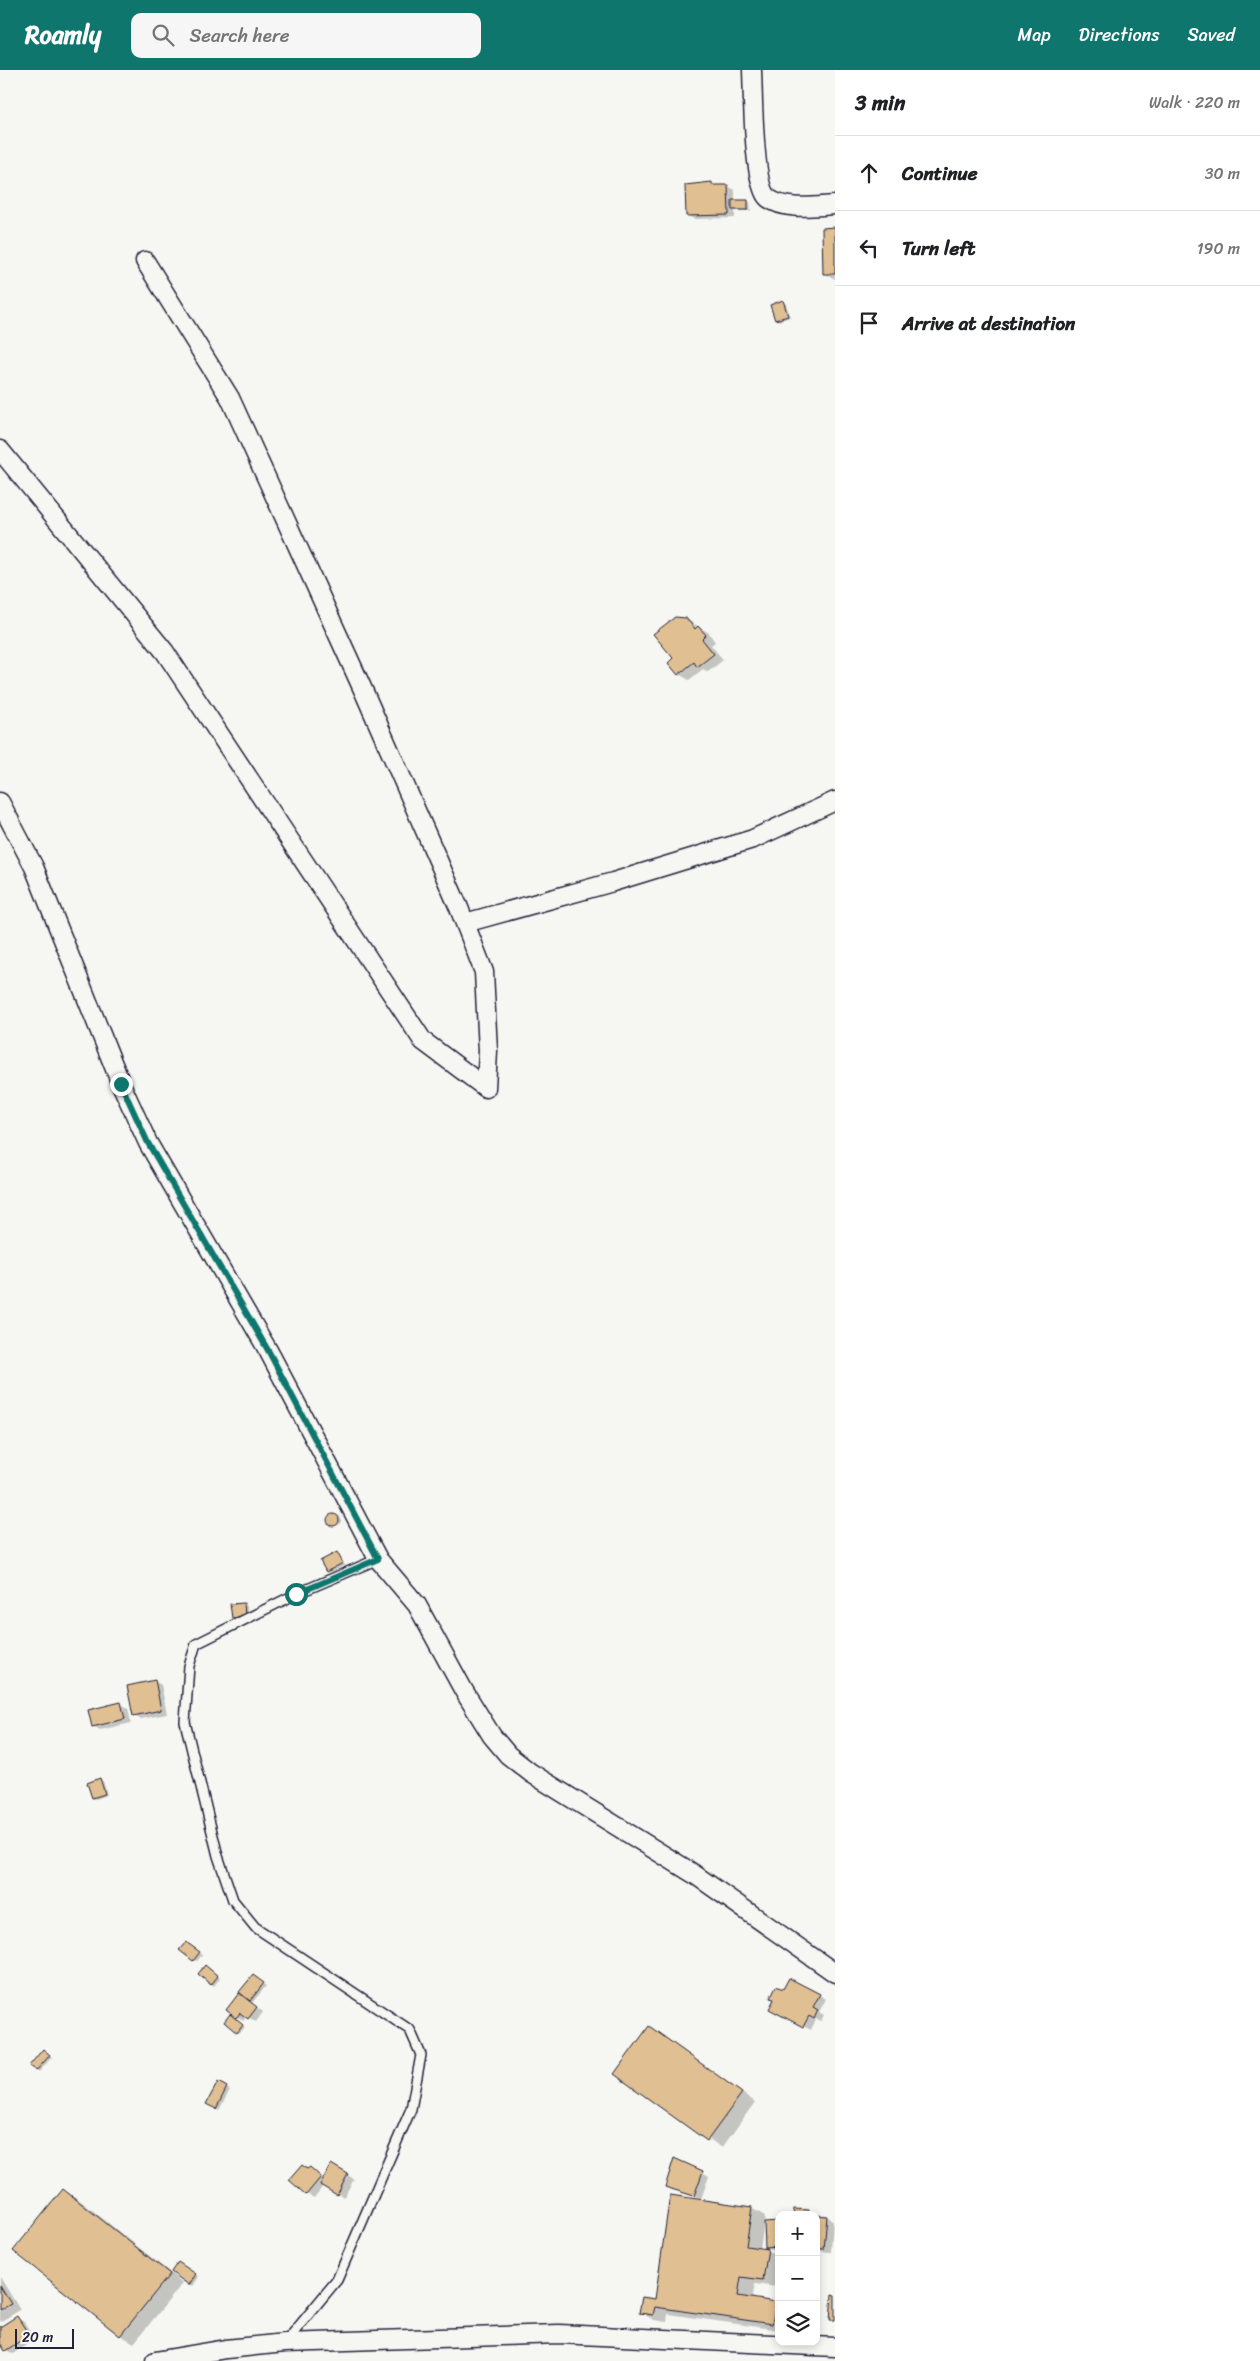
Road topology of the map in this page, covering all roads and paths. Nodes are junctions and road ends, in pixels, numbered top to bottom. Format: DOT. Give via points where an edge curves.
graph roads {
  1 [pos="752,70"];
  2 [pos="835,205"];
  3 [pos="145,261"];
  4 [pos="0,450"];
  5 [pos="835,801"];
  6 [pos="0,802"];
  7 [pos="465,923"];
  8 [pos="378,1559"];
  9 [pos="835,1973"];
  10 [pos="285,2344"];
  11 [pos="835,2347"];
  12 [pos="155,2361"];
  1 -- 2 [label="street" via="758,175 766,196 777,203 804,207"];
  3 -- 7 [label="street" via="230,398"];
  4 -- 7 [label="street" via="165,652 422,1041 486,1088 488,1051 484,972"];
  5 -- 7 [label="street" via="753,839"];
  6 -- 8 [label="street" via="34,867 148,1143 269,1352"];
  8 -- 9 [label="street" via="417,1606 464,1691 508,1755 531,1774 694,1874"];
  8 -- 10 [label="lane" via="296,1594 196,1644 189,1666 185,1722 218,1856 233,1900 255,1928 410,2030 421,2055 411,2109 337,2280"];
  10 -- 11 [label="street" via="560,2334"];
  10 -- 12 [label="street" via="226,2349"];
}
